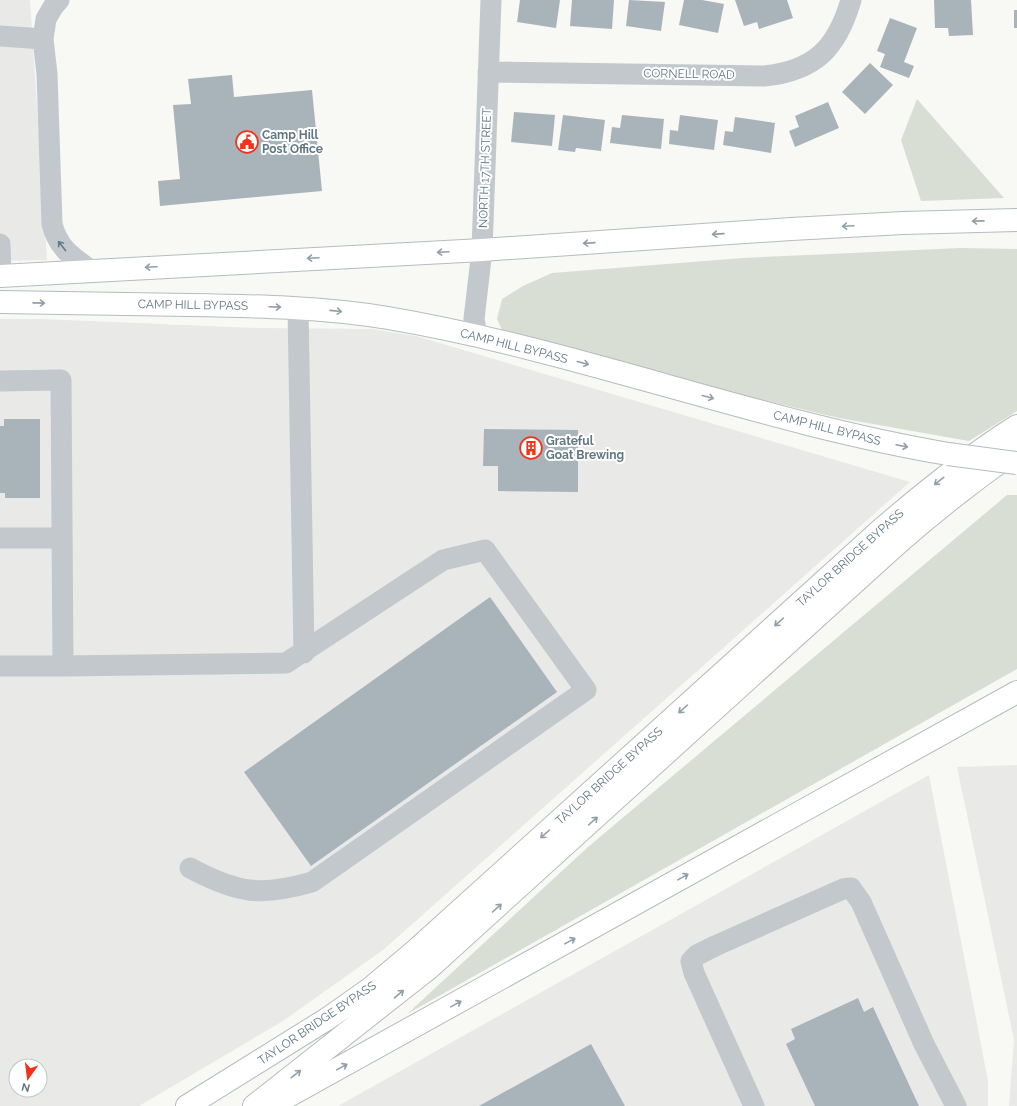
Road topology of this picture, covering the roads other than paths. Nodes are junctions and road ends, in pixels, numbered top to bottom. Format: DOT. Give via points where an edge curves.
graph roads {
  1 [pos="59,0"];
  2 [pos="491,0"];
  3 [pos="851,0"];
  4 [pos="0,36"];
  5 [pos="43,39"];
  6 [pos="488,72"];
  7 [pos="1017,220"];
  8 [pos="0,244"];
  9 [pos="482,250"];
  10 [pos="92,271"];
  11 [pos="0,276"];
  12 [pos="0,302"];
  13 [pos="298,308"];
  14 [pos="477,335"];
  15 [pos="0,381"];
  16 [pos="1017,426"];
  17 [pos="1017,450"];
  18 [pos="1017,463"];
  19 [pos="0,538"];
  20 [pos="62,538"];
  21 [pos="304,653"];
  22 [pos="0,666"];
  23 [pos="64,666"];
  24 [pos="1017,692"];
  25 [pos="190,868"];
  26 [pos="187,1106"];
  27 [pos="254,1106"];
  28 [pos="272,1106"];
  29 [pos="754,1106"];
  30 [pos="956,1106"];
  1 -- 5 [label="street" via="46,19"];
  2 -- 6 [label="street, NORTH 17TH STREET"];
  3 -- 6 [label="street, CORNELL ROAD" via="838,33 829,46 805,67 785,74 764,76"];
  4 -- 5 [label="street"];
  10 -- 5 [label="street, one-way" via="63,249 55,236 52,224 47,74"];
  6 -- 9 [label="street, NORTH 17TH STREET"];
  7 -- 9 [label="main road, one-way" via="791,229"];
  8 -- 11 [label="street"];
  9 -- 10 [label="main road, one-way"];
  9 -- 14 [label="street, NORTH 17TH STREET" via="474,319"];
  10 -- 11 [label="main road"];
  12 -- 13 [label="main road, CAMP HILL BYPASS, one-way"];
  13 -- 14 [label="main road, CAMP HILL BYPASS, one-way" via="386,318"];
  13 -- 21 [label="street"];
  14 -- 18 [label="main road, CAMP HILL BYPASS, one-way, bridge" via="830,429 908,447"];
  15 -- 20 [label="street" via="61,380"];
  16 -- 26 [label="main road, TAYLOR BRIDGE BYPASS, one-way" via="964,461 884,527 463,908 382,978 321,1024"];
  27 -- 17 [label="main road, one-way" via="429,968 903,538 976,478"];
  19 -- 20 [label="street"];
  20 -- 23 [label="street"];
  21 -- 23 [label="street" via="286,663 277,664"];
  21 -- 25 [label="street" via="443,560 485,550 586,690 312,882 285,890 252,892 218,883"];
  22 -- 23 [label="street"];
  28 -- 24 [label="main road, one-way"];
  29 -- 30 [label="street" via="702,992 691,961 715,946 851,888 861,902 924,1044"];
}
